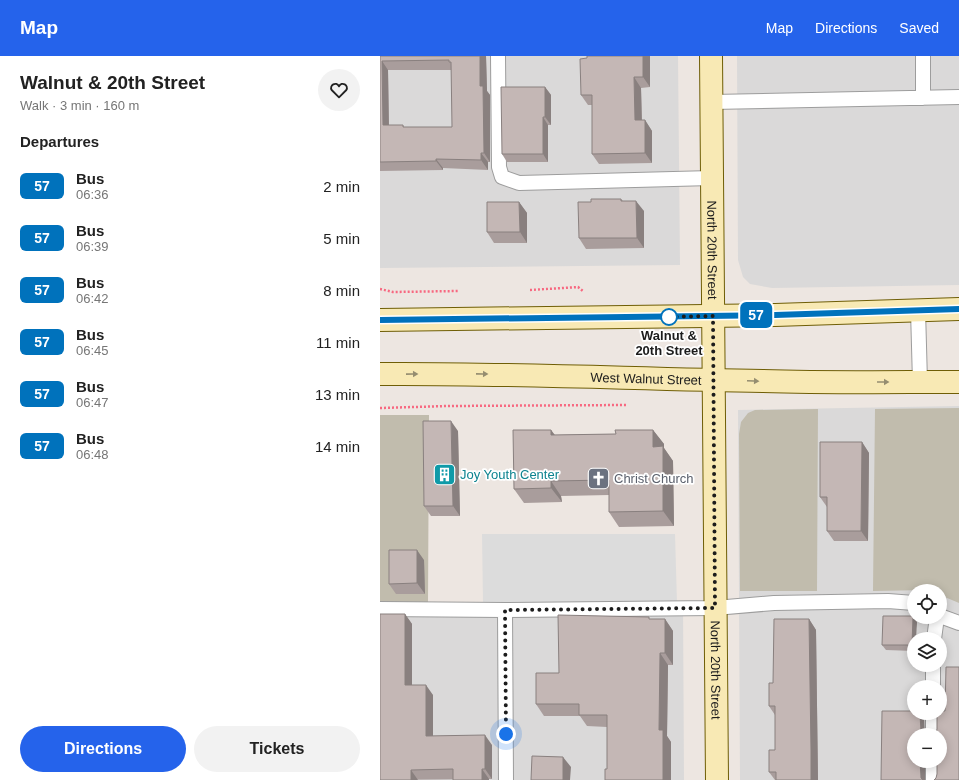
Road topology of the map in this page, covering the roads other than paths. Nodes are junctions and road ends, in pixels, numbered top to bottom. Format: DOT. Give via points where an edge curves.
graph roads {
  1 [pos="498,56"];
  2 [pos="712,56"];
  3 [pos="923,56"];
  4 [pos="959,97"];
  5 [pos="923,98"];
  6 [pos="712,102"];
  7 [pos="712,178"];
  8 [pos="959,309"];
  9 [pos="918,310"];
  10 [pos="713,316"];
  11 [pos="380,320"];
  12 [pos="380,374"];
  13 [pos="714,379"];
  14 [pos="920,382"];
  15 [pos="959,382"];
  16 [pos="907,602"];
  17 [pos="715,608"];
  18 [pos="380,609"];
  19 [pos="505,610"];
  20 [pos="947,619"];
  21 [pos="959,623"];
  22 [pos="933,768"];
  23 [pos="506,780"];
  24 [pos="717,780"];
  25 [pos="933,780"];
  1 -- 7 [label="lane" via="499,167 502,177 519,183"];
  2 -- 6 [label="main road, North 20th Street"];
  3 -- 5 [label="lane"];
  4 -- 5 [label="lane"];
  5 -- 6 [label="lane"];
  6 -- 7 [label="main road, North 20th Street"];
  7 -- 10 [label="main road, North 20th Street"];
  8 -- 9 [label="main road"];
  9 -- 10 [label="main road"];
  9 -- 14 [label="lane"];
  10 -- 11 [label="main road"];
  10 -- 13 [label="main road, North 20th Street"];
  12 -- 13 [label="main road, West Walnut Street, one-way"];
  13 -- 14 [label="main road, West Walnut Street, one-way"];
  13 -- 17 [label="main road, North 20th Street"];
  14 -- 15 [label="main road, West Walnut Street"];
  16 -- 17 [label="lane" via="774,603"];
  17 -- 19 [label="lane"];
  17 -- 24 [label="main road, North 20th Street"];
  18 -- 19 [label="lane"];
  19 -- 23 [label="lane"];
  20 -- 21 [label="lane"];
  22 -- 25 [label="lane"];
}
